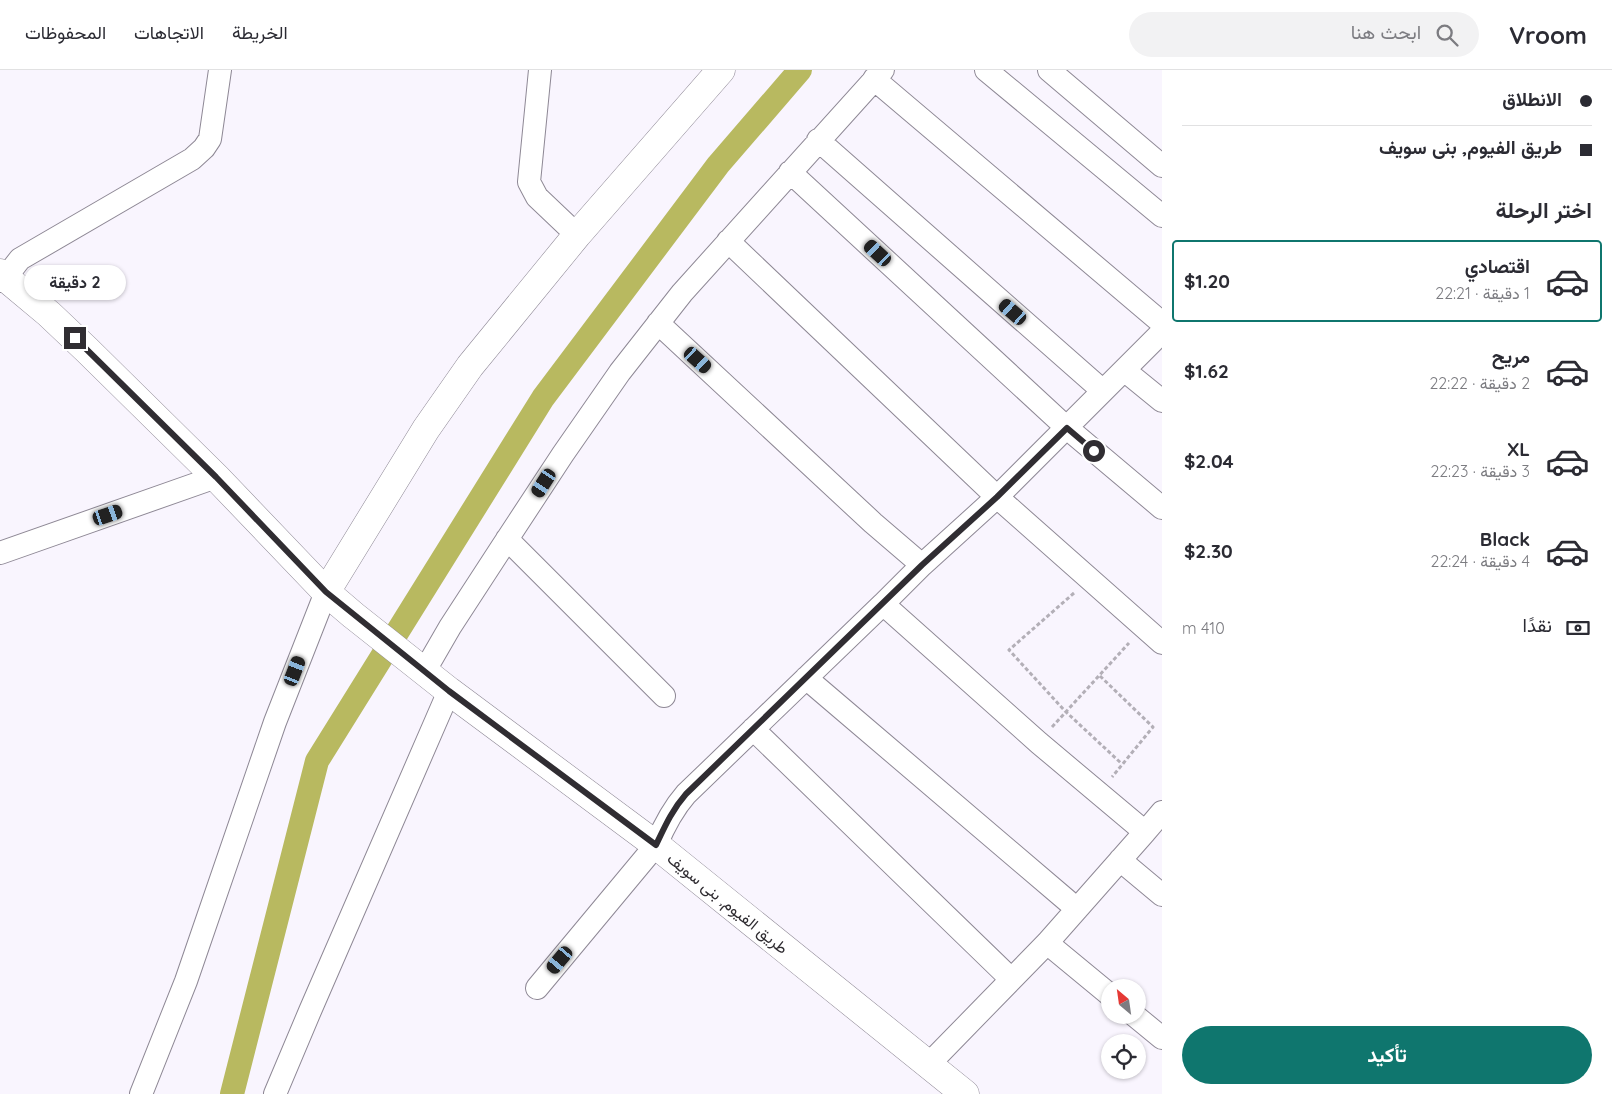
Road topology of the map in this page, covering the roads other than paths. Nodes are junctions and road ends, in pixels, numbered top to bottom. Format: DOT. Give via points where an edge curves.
graph roads {
  1 [pos="220,70"];
  2 [pos="540,70"];
  3 [pos="986,70"];
  4 [pos="1049,70"];
  5 [pos="717,72"];
  6 [pos="878,75"];
  7 [pos="818,140"];
  8 [pos="1162,166"];
  9 [pos="790,172"];
  10 [pos="1162,216"];
  11 [pos="577,235"];
  12 [pos="728,241"];
  13 [pos="2,277"];
  14 [pos="658,323"];
  15 [pos="1162,324"];
  16 [pos="1162,332"];
  17 [pos="1124,370"];
  18 [pos="1103,391"];
  19 [pos="1162,401"];
  20 [pos="1067,428"];
  21 [pos="216,477"];
  22 [pos="997,497"];
  23 [pos="1162,508"];
  24 [pos="507,539"];
  25 [pos="0,553"];
  26 [pos="922,565"];
  27 [pos="326,592"];
  28 [pos="883,604"];
  29 [pos="1162,643"];
  30 [pos="420,669"];
  31 [pos="806,678"];
  32 [pos="449,691"];
  33 [pos="664,696"];
  34 [pos="753,729"];
  35 [pos="1162,812"];
  36 [pos="1145,832"];
  37 [pos="656,845"];
  38 [pos="1120,860"];
  39 [pos="1162,895"];
  40 [pos="1077,909"];
  41 [pos="1047,943"];
  42 [pos="1011,979"];
  43 [pos="536,988"];
  44 [pos="1101,988"];
  45 [pos="1145,1024"];
  46 [pos="1162,1038"];
  47 [pos="928,1065"];
  48 [pos="141,1094"];
  49 [pos="276,1094"];
  50 [pos="965,1094"];
  1 -- 13 [label="street" via="210,139 204,148 192,159 20,259"];
  2 -- 11 [label="street" via="530,182 537,197"];
  3 -- 10 [label="street"];
  4 -- 8 [label="street"];
  5 -- 11 [label="main road"];
  6 -- 7 [label="street"];
  6 -- 15 [label="street"];
  7 -- 9 [label="street"];
  7 -- 18 [label="street"];
  9 -- 12 [label="street"];
  9 -- 20 [label="street"];
  11 -- 27 [label="main road" via="447,398"];
  12 -- 14 [label="street"];
  12 -- 22 [label="street"];
  13 -- 21 [label="main road, طريق الفيوم, بنى سويف" via="49,314"];
  14 -- 24 [label="street" via="620,372"];
  14 -- 26 [label="street"];
  16 -- 17 [label="street"];
  17 -- 18 [label="street"];
  17 -- 19 [label="street"];
  18 -- 20 [label="street"];
  20 -- 22 [label="street"];
  20 -- 23 [label="street"];
  21 -- 25 [label="street"];
  21 -- 27 [label="main road, طريق الفيوم, بنى سويف"];
  22 -- 26 [label="street"];
  22 -- 29 [label="street"];
  24 -- 30 [label="street"];
  24 -- 33 [label="street"];
  26 -- 28 [label="street"];
  27 -- 30 [label="main road, طريق الفيوم, بنى سويف"];
  27 -- 48 [label="street" via="272,731 186,981"];
  28 -- 31 [label="street"];
  28 -- 36 [label="street"];
  30 -- 32 [label="main road, طريق الفيوم, بنى سويف"];
  31 -- 34 [label="street"];
  31 -- 40 [label="street"];
  32 -- 37 [label="main road, طريق الفيوم, بنى سويف"];
  32 -- 49 [label="street"];
  34 -- 37 [label="street" via="676,805"];
  34 -- 42 [label="street"];
  35 -- 36 [label="street"];
  36 -- 38 [label="street"];
  37 -- 43 [label="street"];
  37 -- 47 [label="main road, طريق الفيوم, بنى سويف"];
  38 -- 39 [label="street"];
  38 -- 40 [label="street"];
  40 -- 41 [label="street"];
  41 -- 42 [label="street"];
  41 -- 44 [label="street"];
  42 -- 47 [label="street"];
  45 -- 46 [label="street"];
  47 -- 50 [label="main road, طريق الفيوم, بنى سويف"];
}
